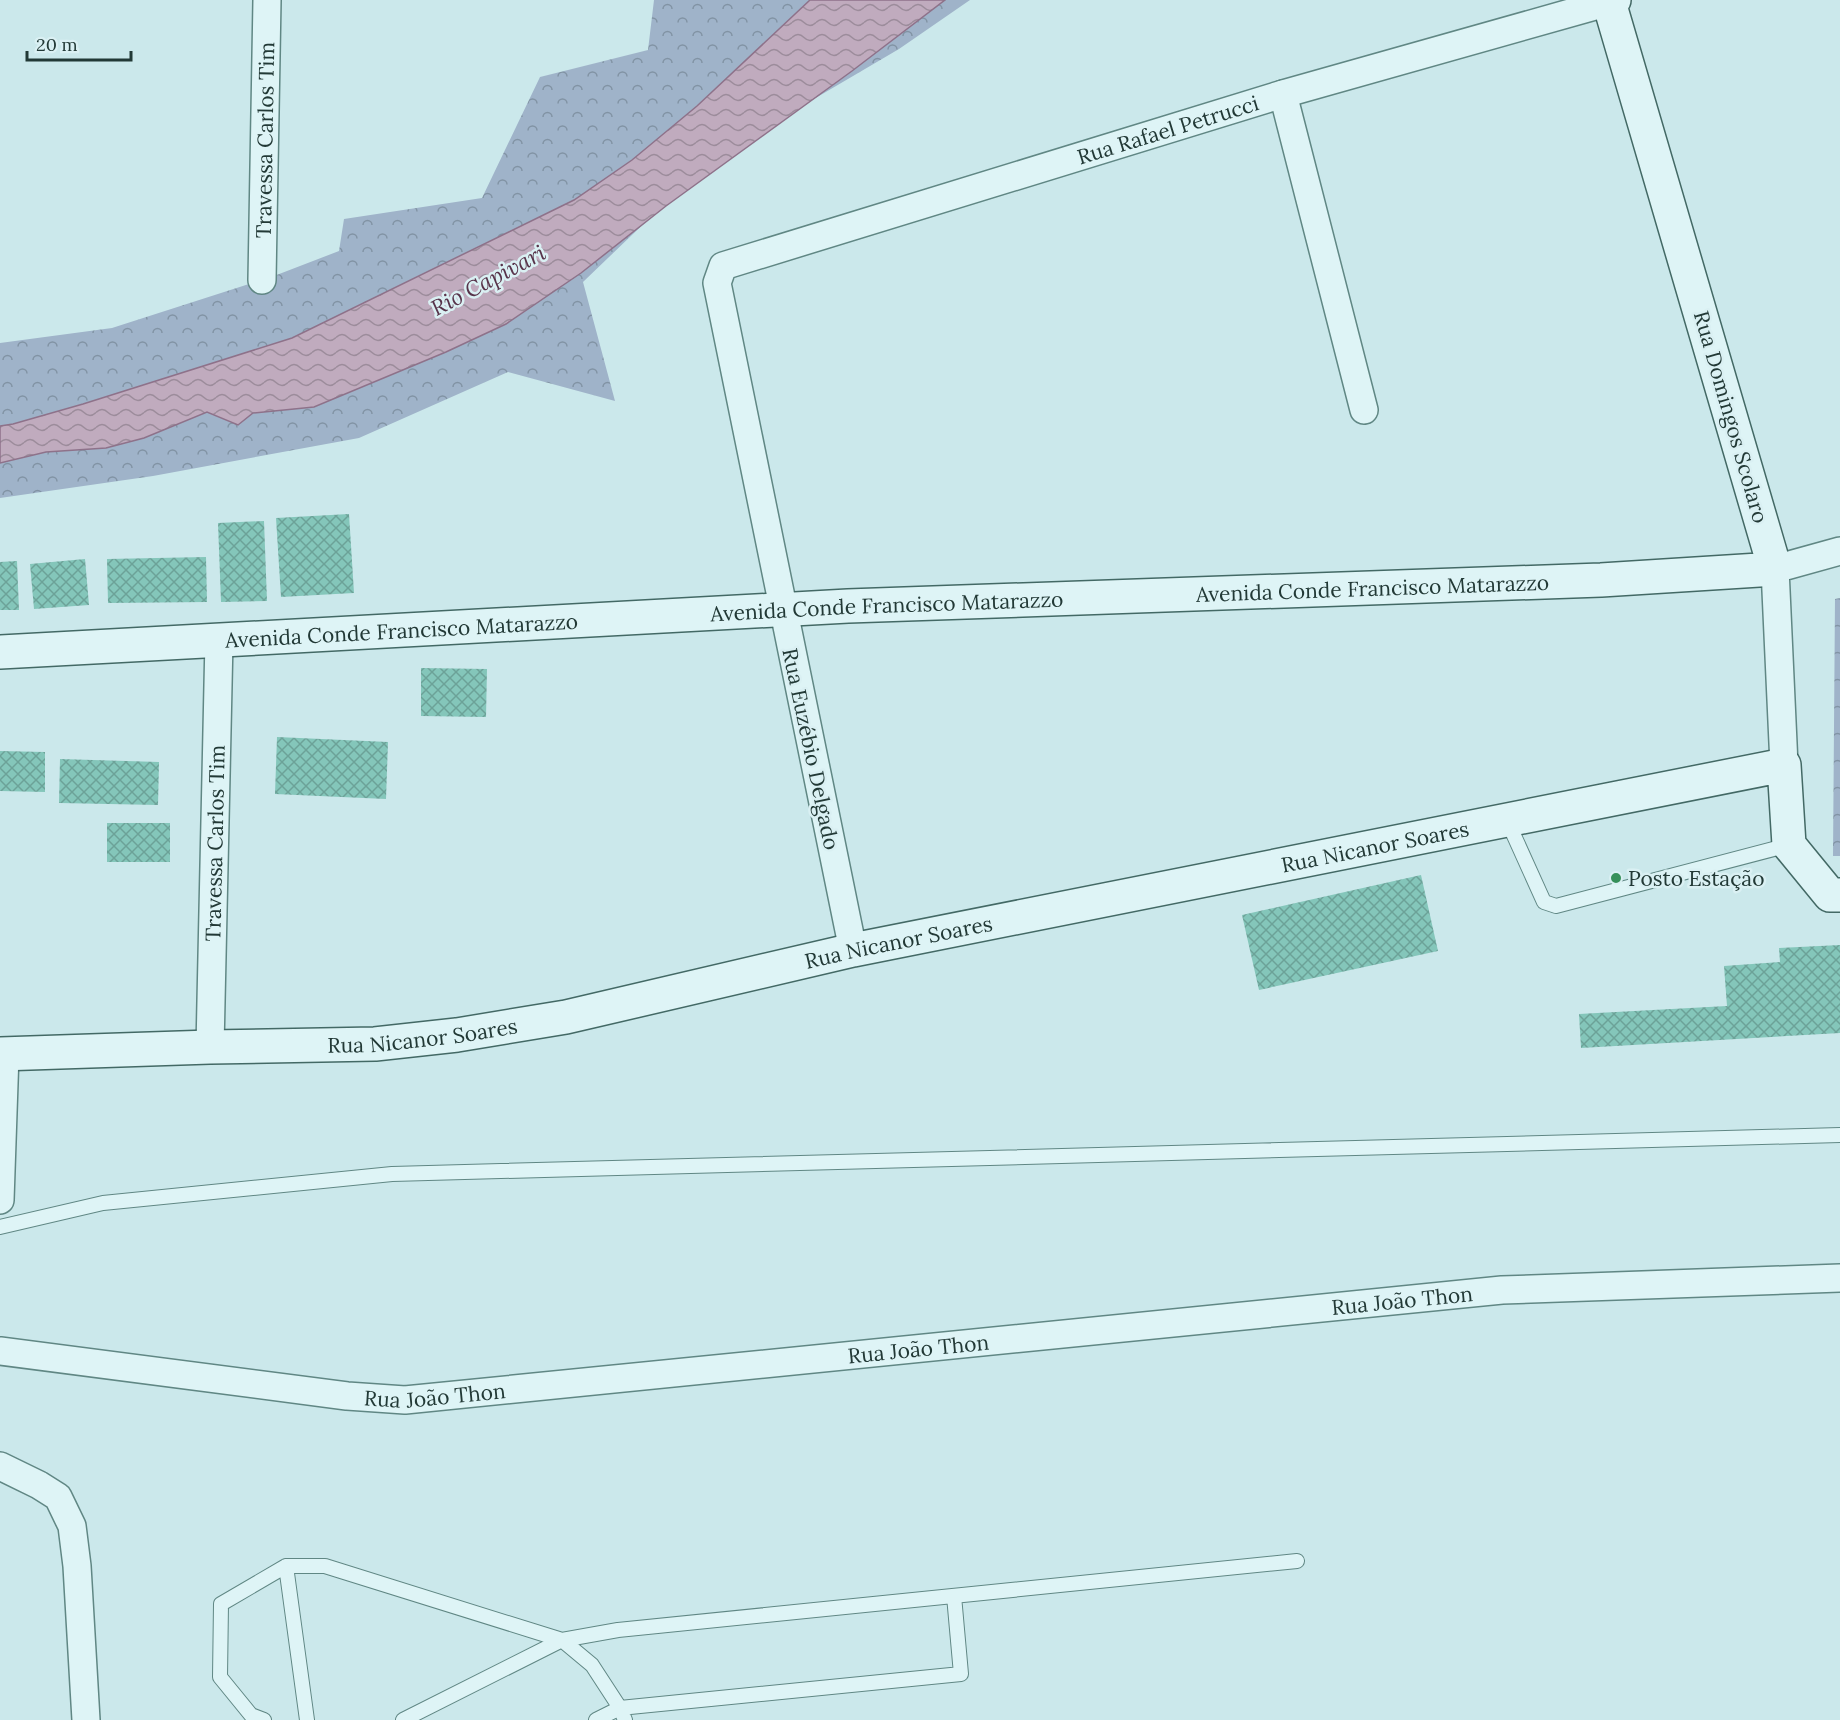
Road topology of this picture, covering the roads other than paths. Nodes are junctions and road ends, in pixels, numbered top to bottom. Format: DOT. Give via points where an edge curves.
graph roads {
  1 [pos="267,0"];
  2 [pos="1610,0"];
  3 [pos="1282,94"];
  4 [pos="723,266"];
  5 [pos="262,280"];
  6 [pos="1364,410"];
  7 [pos="1840,551"];
  8 [pos="1775,569"];
  9 [pos="783,610"];
  10 [pos="219,640"];
  11 [pos="0,652"];
  12 [pos="1784,765"];
  13 [pos="1507,820"];
  14 [pos="1789,845"];
  15 [pos="1840,895"];
  16 [pos="853,950"];
  17 [pos="210,1047"];
  18 [pos="3,1054"];
  19 [pos="1840,1136"];
  20 [pos="0,1200"];
  21 [pos="0,1227"];
  22 [pos="1840,1278"];
  23 [pos="0,1351"];
  24 [pos="0,1466"];
  25 [pos="1298,1561"];
  26 [pos="286,1566"];
  27 [pos="954,1596"];
  28 [pos="562,1640"];
  29 [pos="623,1714"];
  30 [pos="86,1720"];
  31 [pos="264,1720"];
  32 [pos="307,1720"];
  33 [pos="403,1720"];
  34 [pos="596,1720"];
  1 -- 5 [label="street, Travessa Carlos Tim"];
  2 -- 3 [label="street, Rua Rafael Petrucci"];
  2 -- 8 [label="street, Rua Domingos Scolaro"];
  3 -- 4 [label="street, Rua Rafael Petrucci"];
  3 -- 6 [label="street"];
  4 -- 9 [label="street, Rua Euzébio Delgado" via="717,282"];
  7 -- 8 [label="street"];
  8 -- 9 [label="street, Avenida Conde Francisco Matarazzo" via="1601,580"];
  8 -- 12 [label="street, Rua Domingos Scolaro"];
  9 -- 10 [label="street, Avenida Conde Francisco Matarazzo"];
  9 -- 16 [label="street, Rua Euzébio Delgado"];
  10 -- 11 [label="street, Avenida Conde Francisco Matarazzo"];
  10 -- 17 [label="street, Travessa Carlos Tim"];
  12 -- 13 [label="street, Rua Nicanor Soares"];
  12 -- 14 [label="street, Rua Domingos Scolaro"];
  13 -- 14 [label="lane" via="1544,902 1556,906"];
  13 -- 16 [label="street, Rua Nicanor Soares"];
  14 -- 15 [label="street" via="1830,895"];
  16 -- 17 [label="street, Rua Nicanor Soares" via="567,1017 457,1035 375,1044"];
  17 -- 18 [label="street, Rua Nicanor Soares"];
  18 -- 20 [label="street"];
  19 -- 21 [label="lane" via="392,1174 103,1203"];
  22 -- 23 [label="street, Rua João Thon" via="1502,1290 405,1400"];
  24 -- 30 [label="street" via="58,1497 72,1526"];
  25 -- 27 [label="lane"];
  26 -- 28 [label="lane" via="325,1566"];
  26 -- 31 [label="lane" via="221,1604 220,1677 250,1714"];
  26 -- 32 [label="lane"];
  27 -- 28 [label="lane" via="618,1630"];
  27 -- 29 [label="lane" via="961,1674"];
  28 -- 29 [label="lane" via="592,1665"];
  28 -- 33 [label="lane"];
  29 -- 34 [label="lane"];
}
